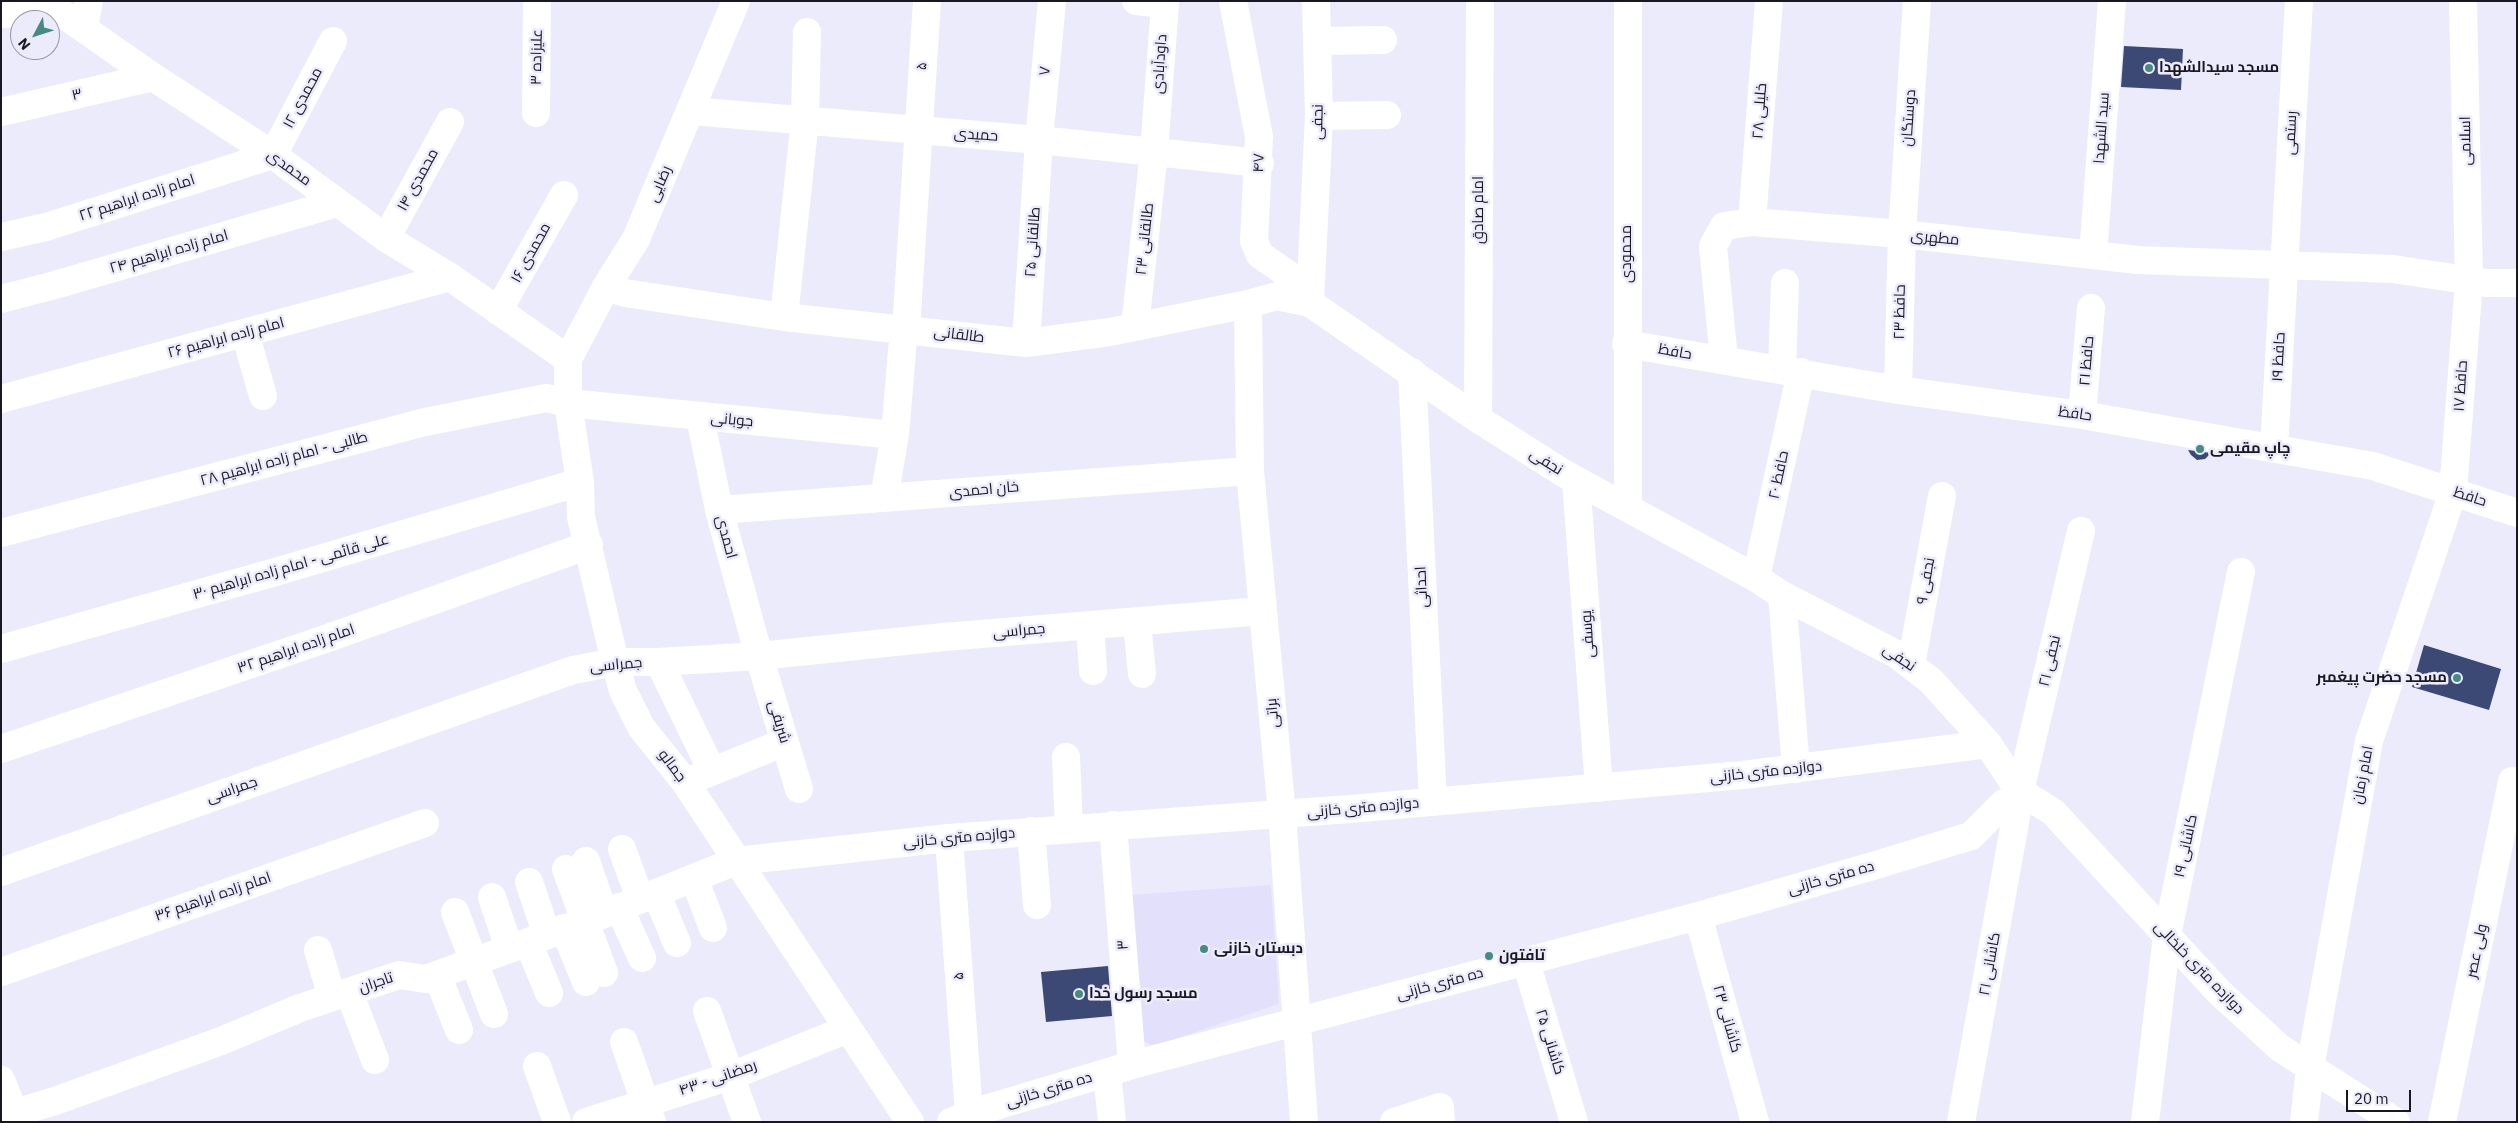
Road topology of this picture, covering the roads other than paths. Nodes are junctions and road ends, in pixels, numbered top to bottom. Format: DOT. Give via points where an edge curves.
graph roads {
  1 [pos="537,1"];
  2 [pos="736,1"];
  3 [pos="927,1"];
  4 [pos="1052,1"];
  5 [pos="1136,1"];
  6 [pos="1233,1"];
  7 [pos="1316,1"];
  8 [pos="1480,1"];
  9 [pos="1628,1"];
  10 [pos="1769,1"];
  11 [pos="1917,1"];
  12 [pos="2112,1"];
  13 [pos="2299,1"];
  14 [pos="2463,1"];
  15 [pos="1,14"];
  16 [pos="86,14"];
  17 [pos="807,32"];
  18 [pos="1383,40"];
  19 [pos="333,41"];
  20 [pos="1317,41"];
  21 [pos="153,77"];
  22 [pos="691,111"];
  23 [pos="1,112"];
  24 [pos="536,113"];
  25 [pos="1319,116"];
  26 [pos="1387,116"];
  27 [pos="805,119"];
  28 [pos="450,122"];
  29 [pos="917,131"];
  30 [pos="1039,140"];
  31 [pos="1154,152"];
  32 [pos="273,155"];
  33 [pos="1260,162"];
  34 [pos="564,195"];
  35 [pos="337,203"];
  36 [pos="1752,222"];
  37 [pos="1902,234"];
  38 [pos="1,237"];
  39 [pos="386,238"];
  40 [pos="2093,255"];
  41 [pos="2284,265"];
  42 [pos="450,277"];
  43 [pos="2469,281"];
  44 [pos="1785,283"];
  45 [pos="2517,283"];
  46 [pos="606,287"];
  47 [pos="1,299"];
  48 [pos="1310,303"];
  49 [pos="1248,304"];
  50 [pos="2091,308"];
  51 [pos="498,311"];
  52 [pos="784,317"];
  53 [pos="1135,326"];
  54 [pos="906,329"];
  55 [pos="245,333"];
  56 [pos="1026,344"];
  57 [pos="1626,344"];
  58 [pos="568,358"];
  59 [pos="1724,360"];
  60 [pos="1792,370"];
  61 [pos="1412,372"];
  62 [pos="1898,390"];
  63 [pos="263,396"];
  64 [pos="1,399"];
  65 [pos="568,403"];
  66 [pos="2082,415"];
  67 [pos="700,417"];
  68 [pos="1478,419"];
  69 [pos="895,435"];
  70 [pos="2274,448"];
  71 [pos="1250,471"];
  72 [pos="1576,480"];
  73 [pos="580,482"];
  74 [pos="2453,492"];
  75 [pos="1942,496"];
  76 [pos="884,498"];
  77 [pos="1628,507"];
  78 [pos="719,510"];
  79 [pos="2517,513"];
  80 [pos="2081,532"];
  81 [pos="1,533"];
  82 [pos="589,545"];
  83 [pos="2241,572"];
  84 [pos="1756,578"];
  85 [pos="1782,595"];
  86 [pos="1263,611"];
  87 [pos="1137,622"];
  88 [pos="1090,625"];
  89 [pos="1,649"];
  90 [pos="759,656"];
  91 [pos="615,662"];
  92 [pos="659,662"];
  93 [pos="1911,665"];
  94 [pos="1093,671"];
  95 [pos="1142,674"];
  96 [pos="785,742"];
  97 [pos="1988,744"];
  98 [pos="1,749"];
  99 [pos="1066,757"];
  100 [pos="1796,769"];
  101 [pos="712,772"];
  102 [pos="2512,781"];
  103 [pos="685,782"];
  104 [pos="1599,788"];
  105 [pos="799,789"];
  106 [pos="2016,797"];
  107 [pos="1433,802"];
  108 [pos="1282,814"];
  109 [pos="425,823"];
  110 [pos="1113,826"];
  111 [pos="1069,829"];
  112 [pos="1032,831"];
  113 [pos="949,838"];
  114 [pos="622,849"];
  115 [pos="736,861"];
  116 [pos="576,865"];
  117 [pos="1,872"];
  118 [pos="694,878"];
  119 [pos="529,882"];
  120 [pos="492,897"];
  121 [pos="1037,905"];
  122 [pos="455,912"];
  123 [pos="1698,916"];
  124 [pos="583,921"];
  125 [pos="713,928"];
  126 [pos="2167,936"];
  127 [pos="678,943"];
  128 [pos="318,950"];
  129 [pos="642,958"];
  130 [pos="472,962"];
  131 [pos="1526,962"];
  132 [pos="1,972"];
  133 [pos="437,975"];
  134 [pos="595,977"];
  135 [pos="549,993"];
  136 [pos="340,995"];
  137 [pos="706,1011"];
  138 [pos="494,1014"];
  139 [pos="1298,1022"];
  140 [pos="848,1029"];
  141 [pos="459,1030"];
  142 [pos="624,1042"];
  143 [pos="375,1060"];
  144 [pos="537,1066"];
  145 [pos="2310,1068"];
  146 [pos="1120,1069"];
  147 [pos="731,1076"];
  148 [pos="1,1080"];
  149 [pos="649,1112"];
  150 [pos="16,1118"];
  151 [pos="960,1118"];
  152 [pos="557,1122"];
  153 [pos="586,1122"];
  154 [pos="747,1122"];
  155 [pos="910,1122"];
  156 [pos="1112,1122"];
  157 [pos="1304,1122"];
  158 [pos="1394,1122"];
  159 [pos="1441,1122"];
  160 [pos="1574,1122"];
  161 [pos="1756,1122"];
  162 [pos="1962,1122"];
  163 [pos="2145,1122"];
  164 [pos="2304,1122"];
  165 [pos="2396,1122"];
  166 [pos="2442,1122"];
  1 -- 24 [label="street, علیزاده ۳"];
  2 -- 22 [label="street, رضایی"];
  3 -- 29 [label="street, ۵"];
  4 -- 30 [label="street, ۷"];
  5 -- 31 [label="street, داودآبادی" via="1165,4"];
  6 -- 33 [label="street, ۴۷" via="1259,137"];
  7 -- 20 [label="street, نجفی"];
  8 -- 68 [label="street, امام صادق"];
  9 -- 57 [label="street, محمودی"];
  10 -- 36 [label="street, خلیلی ۲۸"];
  11 -- 37 [label="street, دوستگان"];
  12 -- 40 [label="street, سید الشهدا"];
  13 -- 41 [label="street, رستمی"];
  14 -- 43 [label="street, اسلامی"];
  15 -- 16 [label="street, محمدی" via="57,10"];
  16 -- 21 [label="street, محمدی"];
  17 -- 27 [label="street"];
  18 -- 20 [label="street"];
  19 -- 32 [label="street, محمدی ۱۲"];
  20 -- 25 [label="street, نجفی"];
  21 -- 23 [label="street, ۳"];
  21 -- 32 [label="street, محمدی"];
  22 -- 27 [label="street, حمیدی"];
  22 -- 46 [label="street, رضایی" via="636,239"];
  25 -- 26 [label="street"];
  25 -- 48 [label="street, نجفی"];
  27 -- 29 [label="street, حمیدی"];
  27 -- 52 [label="street"];
  28 -- 39 [label="street, محمدی ۱۴"];
  29 -- 30 [label="street, حمیدی"];
  29 -- 54 [label="street, ۵"];
  30 -- 31 [label="street, حمیدی"];
  30 -- 56 [label="street, طالقانی ۲۵"];
  31 -- 33 [label="street, حمیدی"];
  31 -- 53 [label="street, طالقانی ۲۳"];
  32 -- 35 [label="street, محمدی"];
  32 -- 38 [label="street, امام زاده ابراهیم ۲۲" via="46,227"];
  33 -- 48 [label="street, ۴۷" via="1254,241 1260,255 1292,277"];
  34 -- 51 [label="street, محمدی ۱۶"];
  35 -- 39 [label="street, محمدی"];
  35 -- 47 [label="street, امام زاده ابراهیم ۲۴"];
  36 -- 37 [label="street, مطهری"];
  36 -- 59 [label="street, مطهری" via="1724,226 1713,246"];
  37 -- 40 [label="street, مطهری"];
  37 -- 62 [label="street, حافظ ۲۳"];
  39 -- 42 [label="street, محمدی"];
  40 -- 41 [label="street, مطهری" via="2138,260"];
  41 -- 43 [label="street, مطهری" via="2393,269"];
  41 -- 70 [label="street, حافظ ۱۹"];
  42 -- 51 [label="street, محمدی"];
  42 -- 55 [label="street, امام زاده ابراهیم ۲۶"];
  43 -- 45 [label="street, مطهری"];
  43 -- 74 [label="street, حافظ ۱۷"];
  44 -- 60 [label="street, حافظ ۲۰"];
  46 -- 52 [label="street, طالقانی" via="625,293"];
  46 -- 58 [label="street, رضایی"];
  48 -- 49 [label="street, طالقانی" via="1277,296"];
  48 -- 61 [label="street, نجفی"];
  49 -- 53 [label="street, طالقانی"];
  49 -- 71 [label="street, براتی"];
  50 -- 66 [label="street, حافظ ۲۱"];
  51 -- 58 [label="street, محمدی"];
  52 -- 54 [label="street, طالقانی"];
  53 -- 56 [label="street, طالقانی"];
  54 -- 56 [label="street, طالقانی"];
  54 -- 69 [label="street, ۵"];
  55 -- 63 [label="street"];
  55 -- 64 [label="street, امام زاده ابراهیم ۲۶"];
  57 -- 59 [label="street, حافظ"];
  57 -- 77 [label="street, محمودی"];
  58 -- 65 [label="street, جمالو"];
  59 -- 60 [label="street, حافظ"];
  60 -- 62 [label="street, حافظ"];
  60 -- 84 [label="street, حافظ ۲۰"];
  61 -- 68 [label="street, نجفی"];
  61 -- 107 [label="street, احداثی"];
  62 -- 66 [label="street, حافظ"];
  65 -- 67 [label="street, جوبانی"];
  65 -- 73 [label="street, جمالو"];
  65 -- 81 [label="street, طالبی - امام زاده ابراهیم ۲۸" via="546,398 425,422"];
  66 -- 70 [label="street, حافظ"];
  67 -- 69 [label="street, جوبانی"];
  67 -- 78 [label="street, احمدی"];
  68 -- 72 [label="street, نجفی"];
  69 -- 76 [label="street, ۵"];
  70 -- 74 [label="street, حافظ" via="2373,466"];
  71 -- 76 [label="street, خان احمدی"];
  71 -- 86 [label="street, براتی"];
  72 -- 77 [label="street, نجفی"];
  72 -- 104 [label="street, یوسفی"];
  73 -- 82 [label="street, جمالو" via="581,517"];
  73 -- 89 [label="street, علی قائمی - امام زاده ابراهیم ۳۰"];
  74 -- 79 [label="street, حافظ"];
  74 -- 145 [label="street, امام زمان" via="2369,741"];
  75 -- 93 [label="street, نجفی ۹"];
  76 -- 78 [label="street, خان احمدی"];
  77 -- 84 [label="street, نجفی"];
  78 -- 90 [label="street, احمدی"];
  80 -- 106 [label="street, نجفی ۲۱"];
  82 -- 91 [label="street, جمالو"];
  82 -- 98 [label="street, امام زاده ابراهیم ۳۲"];
  83 -- 126 [label="street, کاشانی ۱۹"];
  84 -- 85 [label="street, نجفی"];
  85 -- 93 [label="street, نجفی" via="1896,654"];
  85 -- 100 [label="street"];
  86 -- 87 [label="street, جمراسی"];
  86 -- 108 [label="street, براتی"];
  87 -- 88 [label="street, جمراسی"];
  87 -- 95 [label="street"];
  88 -- 90 [label="street, جمراسی"];
  88 -- 94 [label="street"];
  90 -- 92 [label="street, جمراسی"];
  90 -- 96 [label="street, شریفی"];
  91 -- 92 [label="street, جمراسی"];
  91 -- 103 [label="street, جمالو" via="641,726"];
  91 -- 117 [label="street, جمراسی" via="573,670"];
  92 -- 101 [label="street"];
  93 -- 97 [label="street, نجفی" via="1931,681"];
  96 -- 101 [label="street"];
  96 -- 105 [label="street, شریفی"];
  97 -- 100 [label="street, دوازده متری خازنی"];
  97 -- 106 [label="street, نجفی"];
  99 -- 111 [label="street"];
  100 -- 104 [label="street, دوازده متری خازنی"];
  101 -- 103 [label="street"];
  102 -- 166 [label="street, ولی عصر"];
  103 -- 115 [label="street, جمالو"];
  104 -- 107 [label="street, دوازده متری خازنی"];
  106 -- 123 [label="street, ده متری خازنی" via="1971,836"];
  106 -- 126 [label="street, دوازده متری خلخالی" via="2053,812"];
  106 -- 162 [label="street, کاشانی ۲۱"];
  107 -- 108 [label="street, دوازده متری خازنی"];
  108 -- 110 [label="street, دوازده متری خازنی"];
  108 -- 139 [label="street, براتی"];
  109 -- 132 [label="street, امام زاده ابراهیم ۳۶"];
  110 -- 111 [label="street, دوازده متری خازنی"];
  110 -- 146 [label="street, ۳"];
  111 -- 112 [label="street, دوازده متری خازنی"];
  112 -- 113 [label="street, دوازده متری خازنی"];
  112 -- 121 [label="street"];
  113 -- 115 [label="street, دوازده متری خازنی"];
  113 -- 151 [label="street, ۵"];
  114 -- 124 [label="street"];
  115 -- 118 [label="street, تاجران"];
  115 -- 140 [label="street, جمالو"];
  116 -- 124 [label="street"];
  118 -- 124 [label="street, تاجران"];
  118 -- 125 [label="street"];
  119 -- 124 [label="street"];
  120 -- 124 [label="street"];
  122 -- 130 [label="street"];
  123 -- 131 [label="street, ده متری خازنی"];
  123 -- 161 [label="street, کاشانی ۲۳"];
  124 -- 127 [label="street"];
  124 -- 129 [label="street"];
  124 -- 130 [label="street, تاجران"];
  124 -- 134 [label="street"];
  124 -- 135 [label="street"];
  126 -- 145 [label="street, دوازده متری خلخالی" via="2226,998 2280,1048"];
  126 -- 163 [label="street, کاشانی ۱۹"];
  128 -- 136 [label="street"];
  130 -- 133 [label="street, تاجران"];
  130 -- 138 [label="street"];
  131 -- 139 [label="street, ده متری خازنی"];
  131 -- 160 [label="street, کاشانی ۲۵"];
  133 -- 136 [label="street, تاجران" via="426,979 399,974"];
  133 -- 141 [label="street"];
  136 -- 143 [label="street"];
  136 -- 150 [label="street, تاجران"];
  137 -- 147 [label="street"];
  139 -- 146 [label="street, ده متری خازنی"];
  139 -- 157 [label="street, براتی"];
  140 -- 147 [label="street, رمضانی - ۴۳"];
  140 -- 155 [label="street, جمالو"];
  142 -- 149 [label="street"];
  144 -- 152 [label="street"];
  145 -- 164 [label="street, امام زمان"];
  145 -- 165 [label="street, دوازده متری خلخالی"];
  146 -- 151 [label="street, ده متری خازنی"];
  146 -- 156 [label="street, ۳"];
  147 -- 149 [label="street, رمضانی - ۴۳"];
  147 -- 154 [label="street"];
  148 -- 150 [label="street"];
  149 -- 153 [label="street, رمضانی - ۴۳"];
  158 -- 159 [label="street" via="1440,1107"];
}
